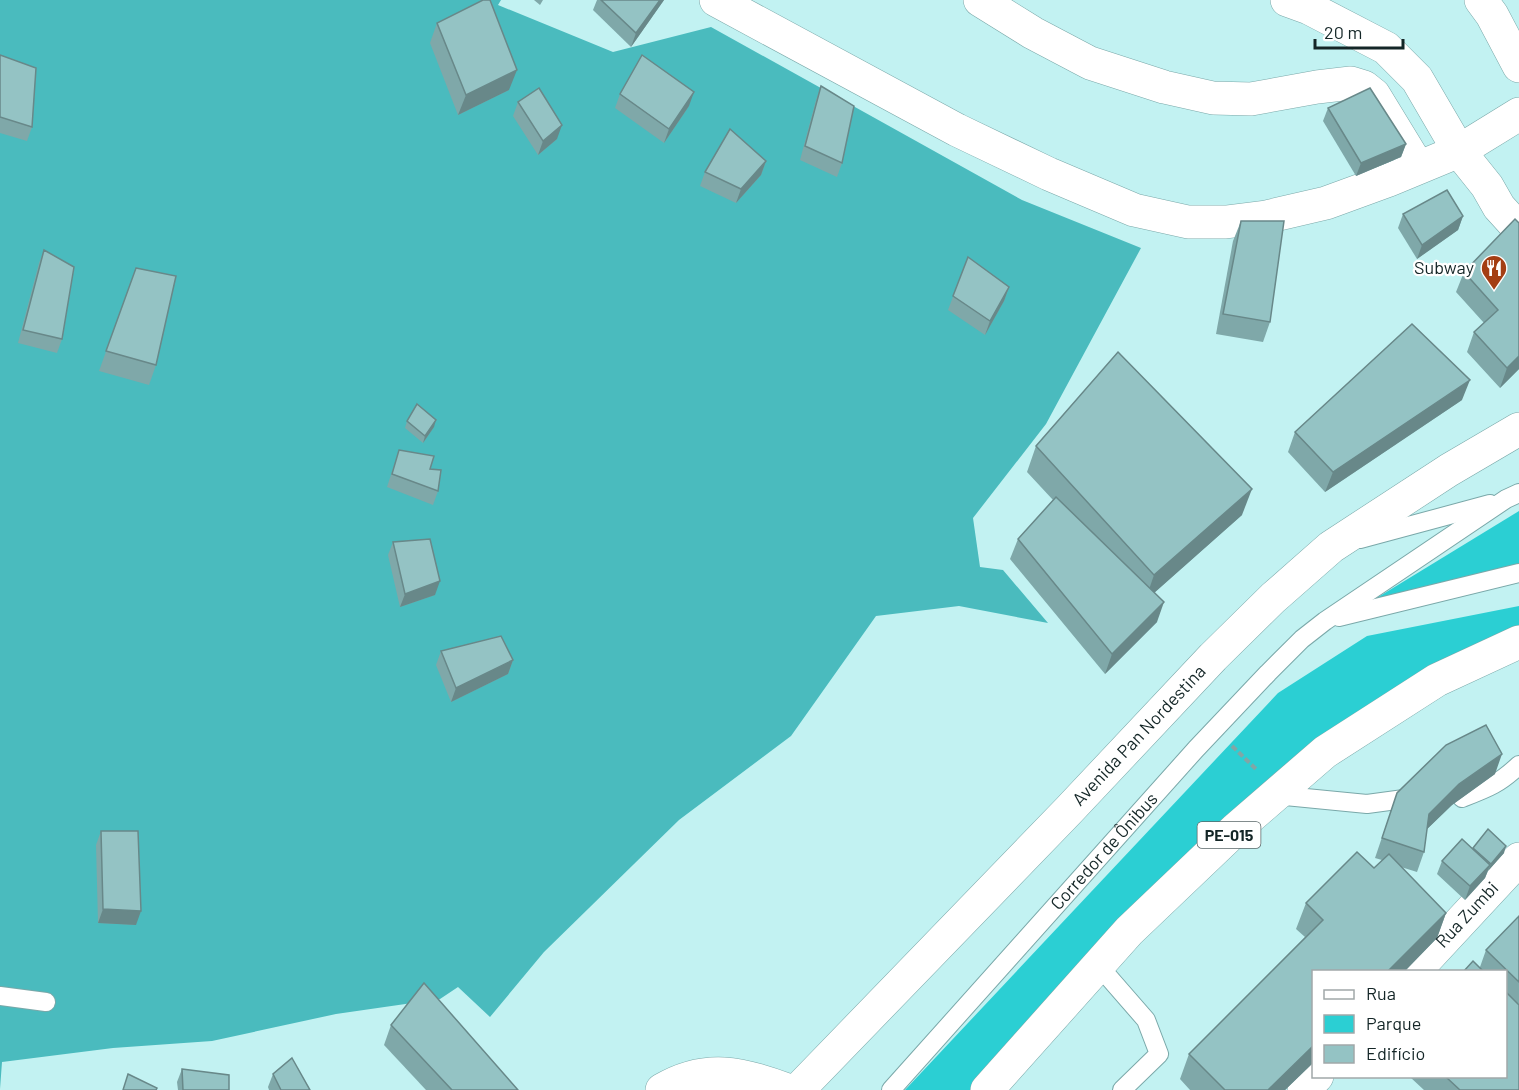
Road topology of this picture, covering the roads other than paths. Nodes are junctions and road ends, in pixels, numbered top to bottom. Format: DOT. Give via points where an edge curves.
graph roads {
  1 [pos="716,0"];
  2 [pos="980,0"];
  3 [pos="1287,0"];
  4 [pos="1481,0"];
  5 [pos="1519,66"];
  6 [pos="1519,114"];
  7 [pos="1460,151"];
  8 [pos="1418,167"];
  9 [pos="1519,229"];
  10 [pos="1519,429"];
  11 [pos="1513,496"];
  12 [pos="1331,547"];
  13 [pos="1519,573"];
  14 [pos="1325,621"];
  15 [pos="1519,642"];
  16 [pos="1519,765"];
  17 [pos="1275,795"];
  18 [pos="1462,798"];
  19 [pos="1404,799"];
  20 [pos="1519,859"];
  21 [pos="1099,966"];
  22 [pos="1416,970"];
  23 [pos="0,996"];
  24 [pos="46,1002"];
  25 [pos="1316,1078"];
  26 [pos="662,1090"];
  27 [pos="787,1090"];
  28 [pos="798,1090"];
  29 [pos="891,1090"];
  30 [pos="987,1090"];
  31 [pos="1122,1090"];
  32 [pos="1304,1090"];
  1 -- 8 [label="main road" via="957,130 1134,210 1188,222 1266,217 1326,203"];
  2 -- 8 [label="main road" via="1090,63 1164,87 1213,98 1251,99 1351,83 1364,87 1374,95"];
  3 -- 7 [label="main road" via="1386,48 1417,79"];
  4 -- 5 [label="main road"];
  6 -- 7 [label="main road"];
  7 -- 8 [label="main road"];
  7 -- 9 [label="main road"];
  10 -- 12 [label="main road, Avenida Pan Nordestina"];
  11 -- 12 [label="lane, Corredor de Ônibus"];
  11 -- 14 [label="lane, Corredor de Ônibus"];
  12 -- 28 [label="main road, Avenida Pan Nordestina" via="1212,657 1070,810"];
  13 -- 14 [label="lane, Corredor de Ônibus"];
  14 -- 29 [label="lane, Corredor de Ônibus" via="1302,639 1196,749"];
  15 -- 17 [label="main road, PE-015" via="1428,686 1326,752"];
  16 -- 18 [label="lane" via="1491,787"];
  17 -- 19 [label="lane" via="1367,804"];
  17 -- 21 [label="main road, PE-015" via="1184,876"];
  20 -- 22 [label="main road, Rua Zumbi"];
  21 -- 30 [label="main road, PE-015"];
  21 -- 31 [label="lane" via="1146,1020 1159,1054"];
  23 -- 24 [label="lane"];
  25 -- 32 [label="main road"];
  26 -- 27 [label="main road" via="710,1072 757,1079"];
}
